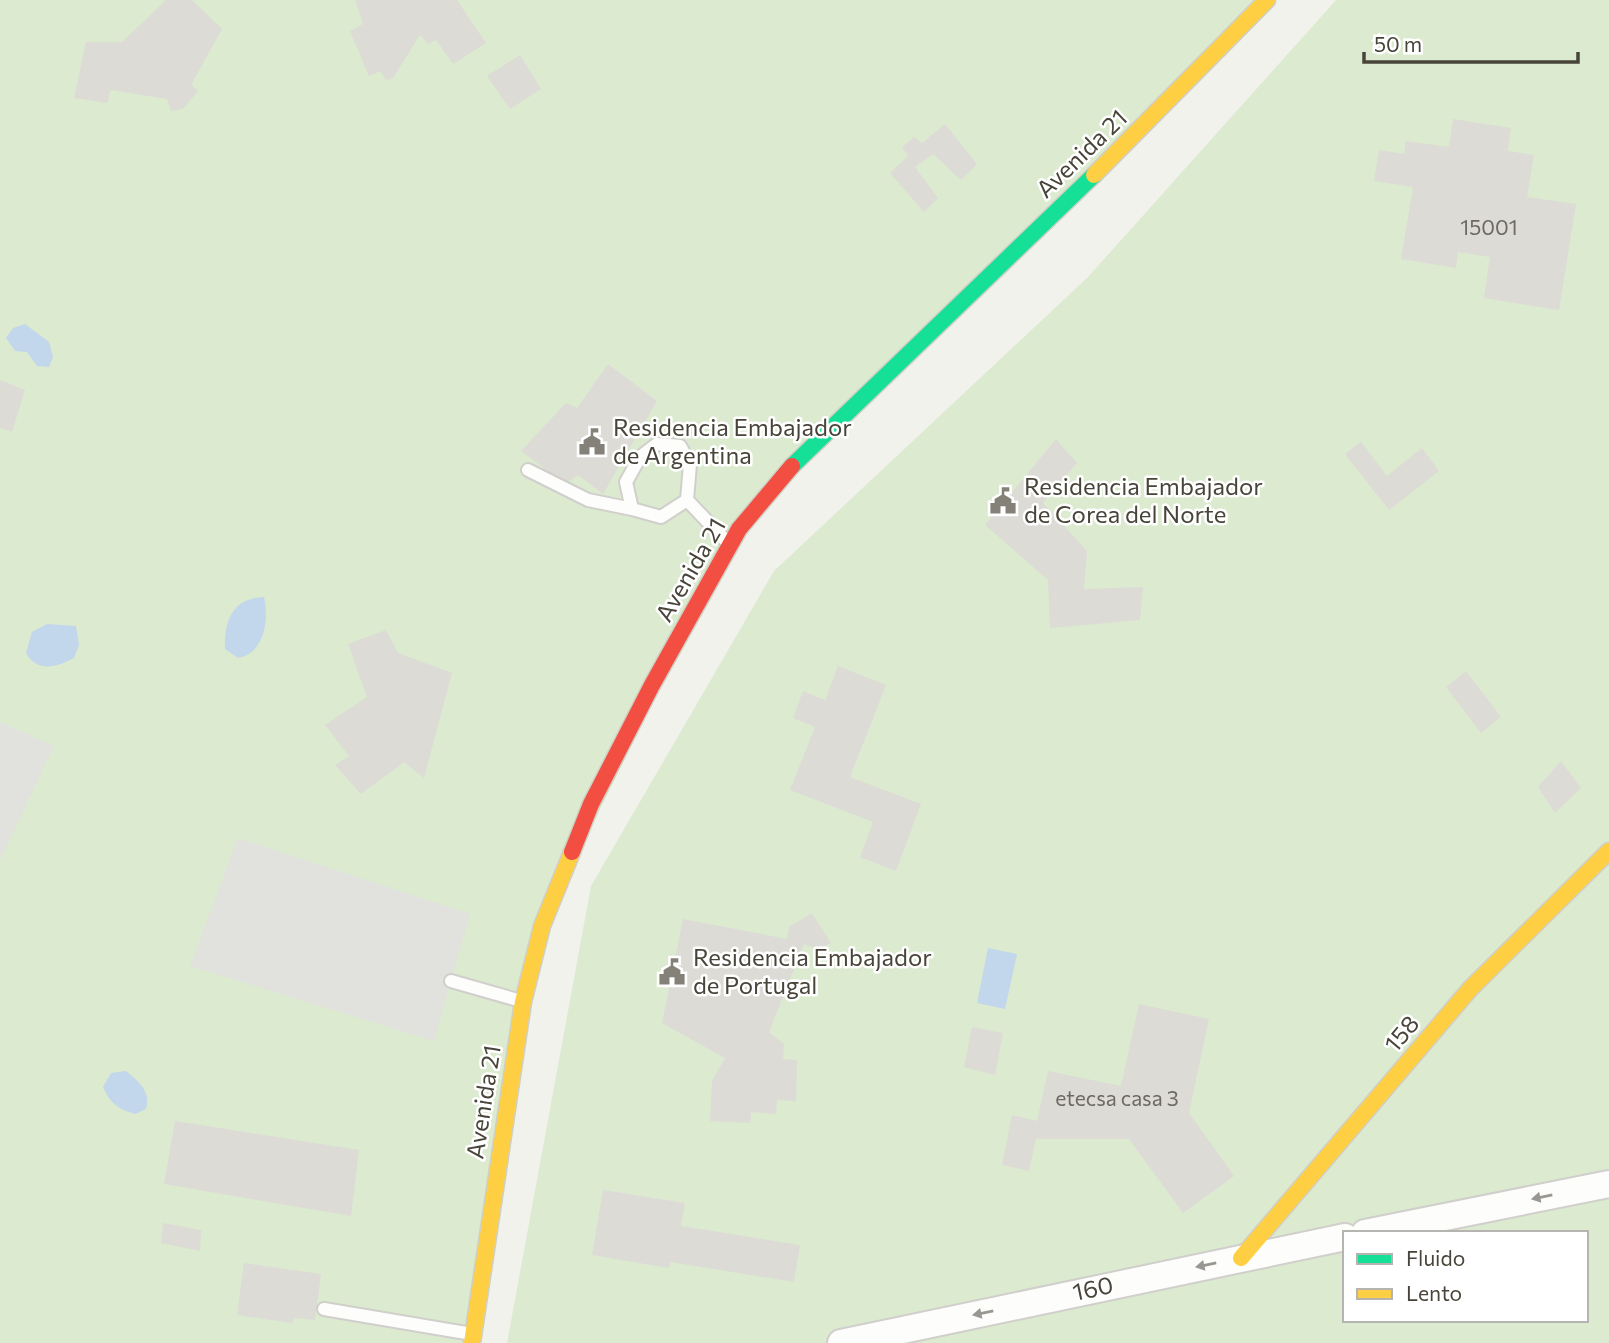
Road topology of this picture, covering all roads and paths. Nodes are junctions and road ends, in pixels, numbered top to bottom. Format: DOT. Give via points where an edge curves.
graph roads {
  1 [pos="1267,0"];
  2 [pos="528,470"];
  3 [pos="687,500"];
  4 [pos="632,509"];
  5 [pos="730,545"];
  6 [pos="1609,851"];
  7 [pos="451,981"];
  8 [pos="523,1002"];
  9 [pos="1609,1184"];
  10 [pos="1375,1231"];
  11 [pos="1343,1237"];
  12 [pos="1241,1258"];
  13 [pos="324,1309"];
  14 [pos="472,1339"];
  15 [pos="841,1343"];
  1 -- 5 [label="main road, Avenida 21" via="1125,145 799,458"];
  2 -- 4 [label="lane" via="588,500"];
  3 -- 4 [label="lane" via="661,517"];
  3 -- 4 [label="lane" via="690,464 680,446 657,444 640,457 626,482"];
  3 -- 5 [label="lane"];
  5 -- 8 [label="main road, Avenida 21" via="591,804 542,926"];
  6 -- 12 [label="main road, 158" via="1470,989"];
  7 -- 8 [label="lane"];
  8 -- 14 [label="main road, Avenida 21"];
  9 -- 10 [label="street, one-way"];
  11 -- 12 [label="street, 160"];
  12 -- 15 [label="street, 160, one-way"];
  13 -- 14 [label="lane"];
}
